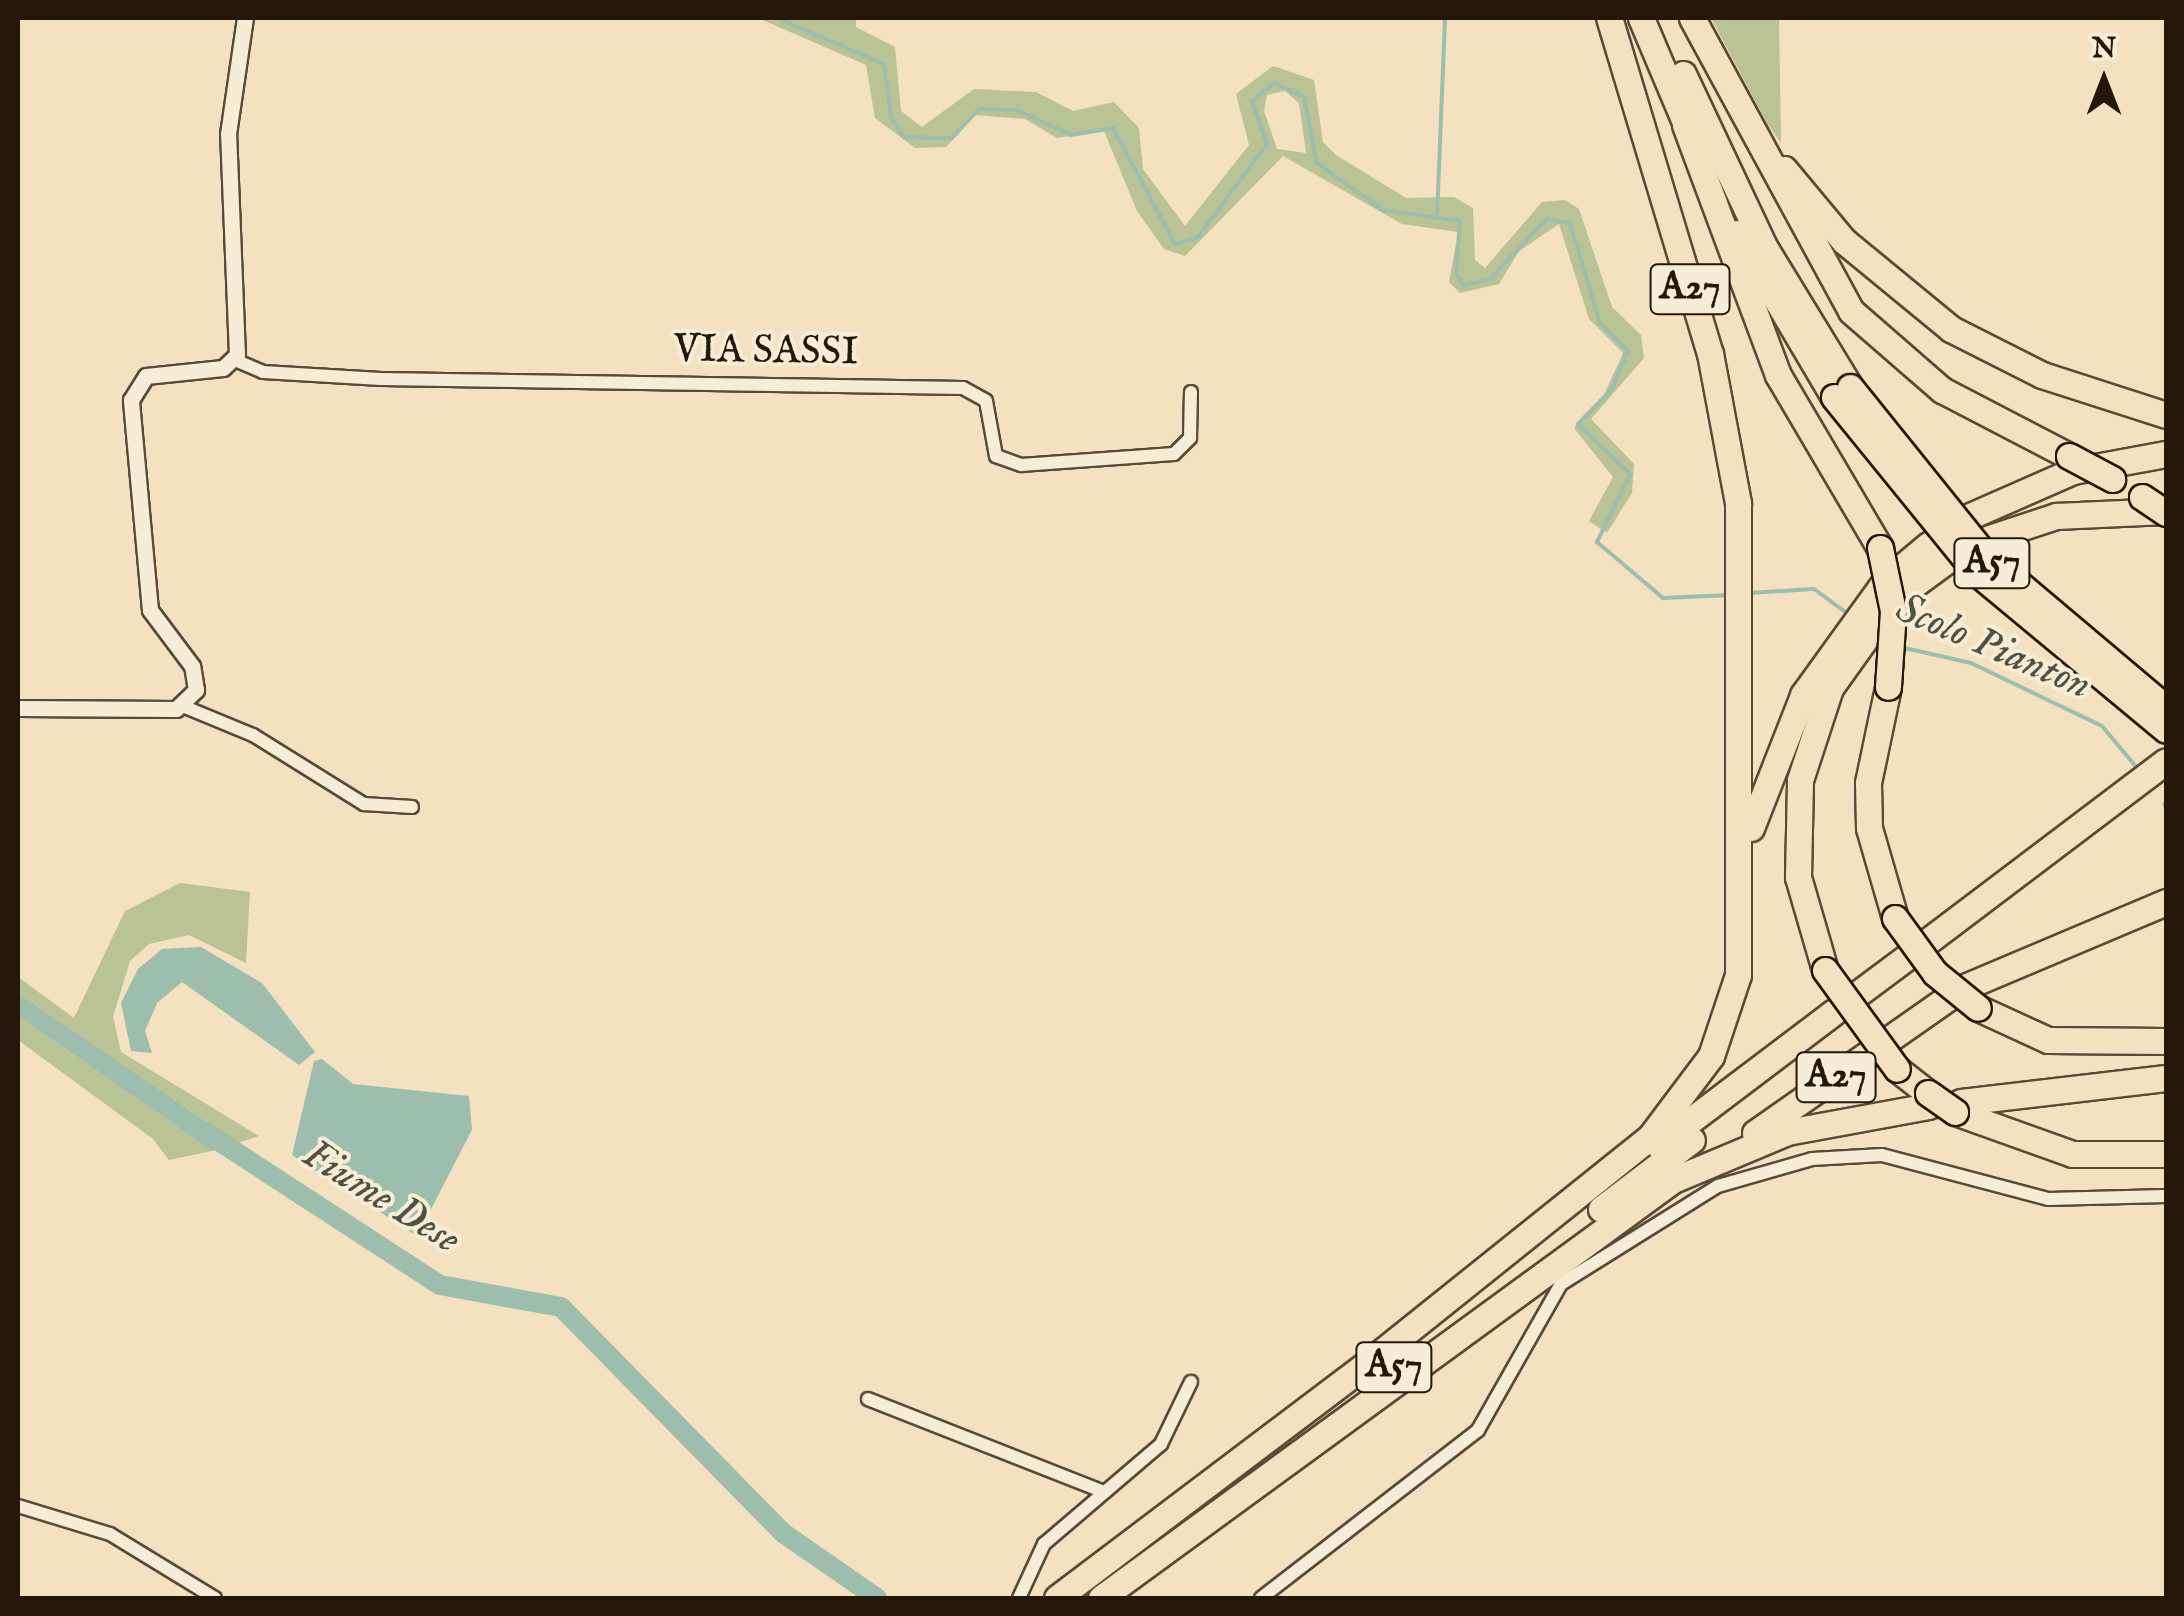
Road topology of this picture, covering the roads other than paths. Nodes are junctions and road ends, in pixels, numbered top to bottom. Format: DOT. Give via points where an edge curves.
graph roads {
  1 [pos="245,18"];
  2 [pos="1608,18"];
  3 [pos="1641,18"];
  4 [pos="1659,18"];
  5 [pos="1692,18"];
  6 [pos="1739,110"];
  7 [pos="1685,124"];
  8 [pos="235,360"];
  9 [pos="1191,392"];
  10 [pos="1842,392"];
  11 [pos="2166,415"];
  12 [pos="2166,454"];
  13 [pos="2166,512"];
  14 [pos="1968,517"];
  15 [pos="1988,538"];
  16 [pos="1938,552"];
  17 [pos="1851,635"];
  18 [pos="18,708"];
  19 [pos="181,708"];
  20 [pos="2166,708"];
  21 [pos="2166,730"];
  22 [pos="2166,761"];
  23 [pos="2166,783"];
  24 [pos="412,808"];
  25 [pos="1742,902"];
  26 [pos="2166,902"];
  27 [pos="1921,957"];
  28 [pos="1965,997"];
  29 [pos="1848,1012"];
  30 [pos="2166,1041"];
  31 [pos="2166,1078"];
  32 [pos="1929,1099"];
  33 [pos="1958,1107"];
  34 [pos="2166,1154"];
  35 [pos="1722,1155"];
  36 [pos="2166,1196"];
  37 [pos="1374,1358"];
  38 [pos="1191,1382"];
  39 [pos="868,1399"];
  40 [pos="1104,1492"];
  41 [pos="18,1506"];
  42 [pos="215,1598"];
  43 [pos="1019,1598"];
  44 [pos="1057,1598"];
  45 [pos="1086,1598"];
  46 [pos="1101,1598"];
  47 [pos="1262,1598"];
  1 -- 8 [label="street" via="228,134"];
  2 -- 25 [label="highway, A27" via="1714,370 1742,566"];
  3 -- 7 [label="highway, A57"];
  4 -- 10 [label="highway, A57" via="1752,223"];
  5 -- 6 [label="highway"];
  6 -- 11 [label="highway" via="1844,242 1951,329 2058,382"];
  6 -- 13 [label="highway, bridge" via="1813,254 1872,334 1942,390"];
  7 -- 10 [label="highway, A57" via="1756,269"];
  7 -- 28 [label="highway, bridge" via="1778,376 1880,548 1894,611 1868,798 1878,874 1895,918 1935,973"];
  8 -- 9 [label="street, VIA SASSI" via="263,372 381,379 963,388 986,401 996,456 1021,465 1178,452 1190,438"];
  8 -- 19 [label="street, VIA SASSI" via="154,373 132,395 150,610 195,673"];
  10 -- 20 [label="highway, A57, bridge" via="1986,556"];
  10 -- 21 [label="highway, A57, bridge" via="1976,572"];
  12 -- 14 [label="highway, A57" via="2073,471"];
  13 -- 15 [label="highway" via="2056,516"];
  16 -- 17 [label="highway, A57"];
  17 -- 25 [label="highway, A57" via="1758,798"];
  17 -- 32 [label="highway, bridge" via="1814,725 1797,800 1801,893 1825,970 1897,1069"];
  18 -- 19 [label="street"];
  19 -- 24 [label="street" via="253,736 364,804"];
  22 -- 27 [label="highway, A57"];
  23 -- 27 [label="highway, A57"];
  25 -- 37 [label="highway, A57" via="1726,1020 1669,1117"];
  26 -- 28 [label="highway, A27"];
  27 -- 29 [label="highway, A57"];
  28 -- 30 [label="highway" via="2048,1040"];
  28 -- 35 [label="highway, A27"];
  29 -- 37 [label="highway, A57"];
  29 -- 45 [label="highway, A57"];
  31 -- 33 [label="highway"];
  32 -- 33 [label="highway, bridge"];
  32 -- 35 [label="highway" via="1822,1122"];
  33 -- 34 [label="highway" via="2072,1154"];
  35 -- 46 [label="highway" via="1624,1213"];
  36 -- 47 [label="street" via="2048,1199 1882,1155 1812,1159 1718,1186 1561,1284 1478,1430"];
  37 -- 44 [label="highway, A57"];
  38 -- 40 [label="street" via="1161,1444"];
  39 -- 40 [label="street"];
  40 -- 43 [label="street" via="1044,1544"];
  41 -- 42 [label="street" via="110,1534"];
}
